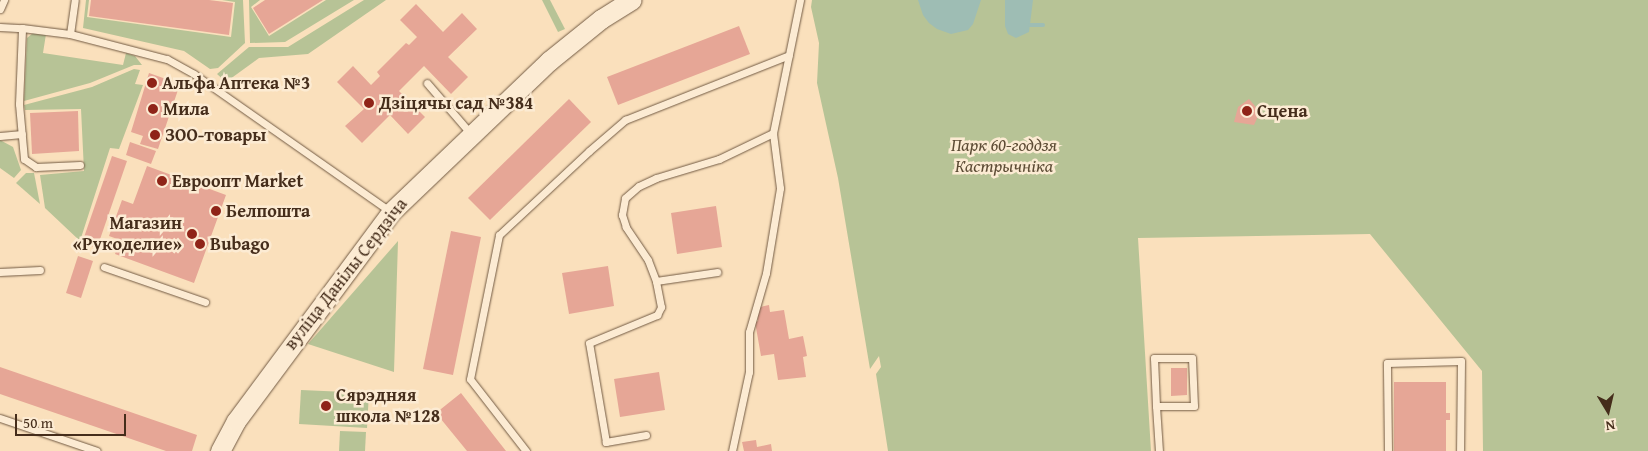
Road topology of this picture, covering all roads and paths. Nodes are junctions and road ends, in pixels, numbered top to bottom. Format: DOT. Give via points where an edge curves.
graph roads {
  1 [pos="4,0"];
  2 [pos="75,0"];
  3 [pos="631,0"];
  4 [pos="800,0"];
  5 [pos="0,9"];
  6 [pos="0,27"];
  7 [pos="22,28"];
  8 [pos="70,34"];
  9 [pos="789,55"];
  10 [pos="427,83"];
  11 [pos="773,133"];
  12 [pos="22,134"];
  13 [pos="471,135"];
  14 [pos="0,136"];
  15 [pos="80,165"];
  16 [pos="391,212"];
  17 [pos="104,267"];
  18 [pos="40,270"];
  19 [pos="0,272"];
  20 [pos="717,272"];
  21 [pos="656,281"];
  22 [pos="204,302"];
  23 [pos="1156,406"];
  24 [pos="0,418"];
  25 [pos="646,435"];
  26 [pos="97,451"];
  27 [pos="220,451"];
  28 [pos="526,451"];
  29 [pos="732,451"];
  30 [pos="1159,451"];
  31 [pos="1388,451"];
  32 [pos="1460,451"];
  1 -- 5 [label="lane"];
  2 -- 8 [label="lane"];
  3 -- 13 [label="street, вуліца Данілы Сердзіча" via="549,60"];
  4 -- 9 [label="lane"];
  6 -- 7 [label="lane"];
  7 -- 8 [label="lane"];
  7 -- 12 [label="lane" via="19,104"];
  8 -- 16 [label="lane" via="168,59"];
  9 -- 11 [label="lane"];
  9 -- 28 [label="lane" via="625,120 499,235 470,379"];
  10 -- 13 [label="lane"];
  11 -- 21 [label="lane" via="720,159 656,178 625,198 622,215 626,227 648,260"];
  11 -- 29 [label="lane" via="780,188 766,274 749,332 749,372"];
  12 -- 14 [label="lane"];
  12 -- 15 [label="lane" via="24,159 30,165 36,168"];
  13 -- 16 [label="street, вуліца Данілы Сердзіча"];
  16 -- 27 [label="street, вуліца Данілы Сердзіча" via="236,421"];
  17 -- 22 [label="lane"];
  18 -- 19 [label="lane"];
  20 -- 21 [label="lane"];
  21 -- 25 [label="lane" via="661,307 657,315 589,343 606,442"];
  23 -- 23 [label="lane" via="1154,358 1192,358 1194,406"];
  23 -- 30 [label="lane"];
  24 -- 26 [label="lane"];
  31 -- 32 [label="lane" via="1387,363 1461,361"];
}
